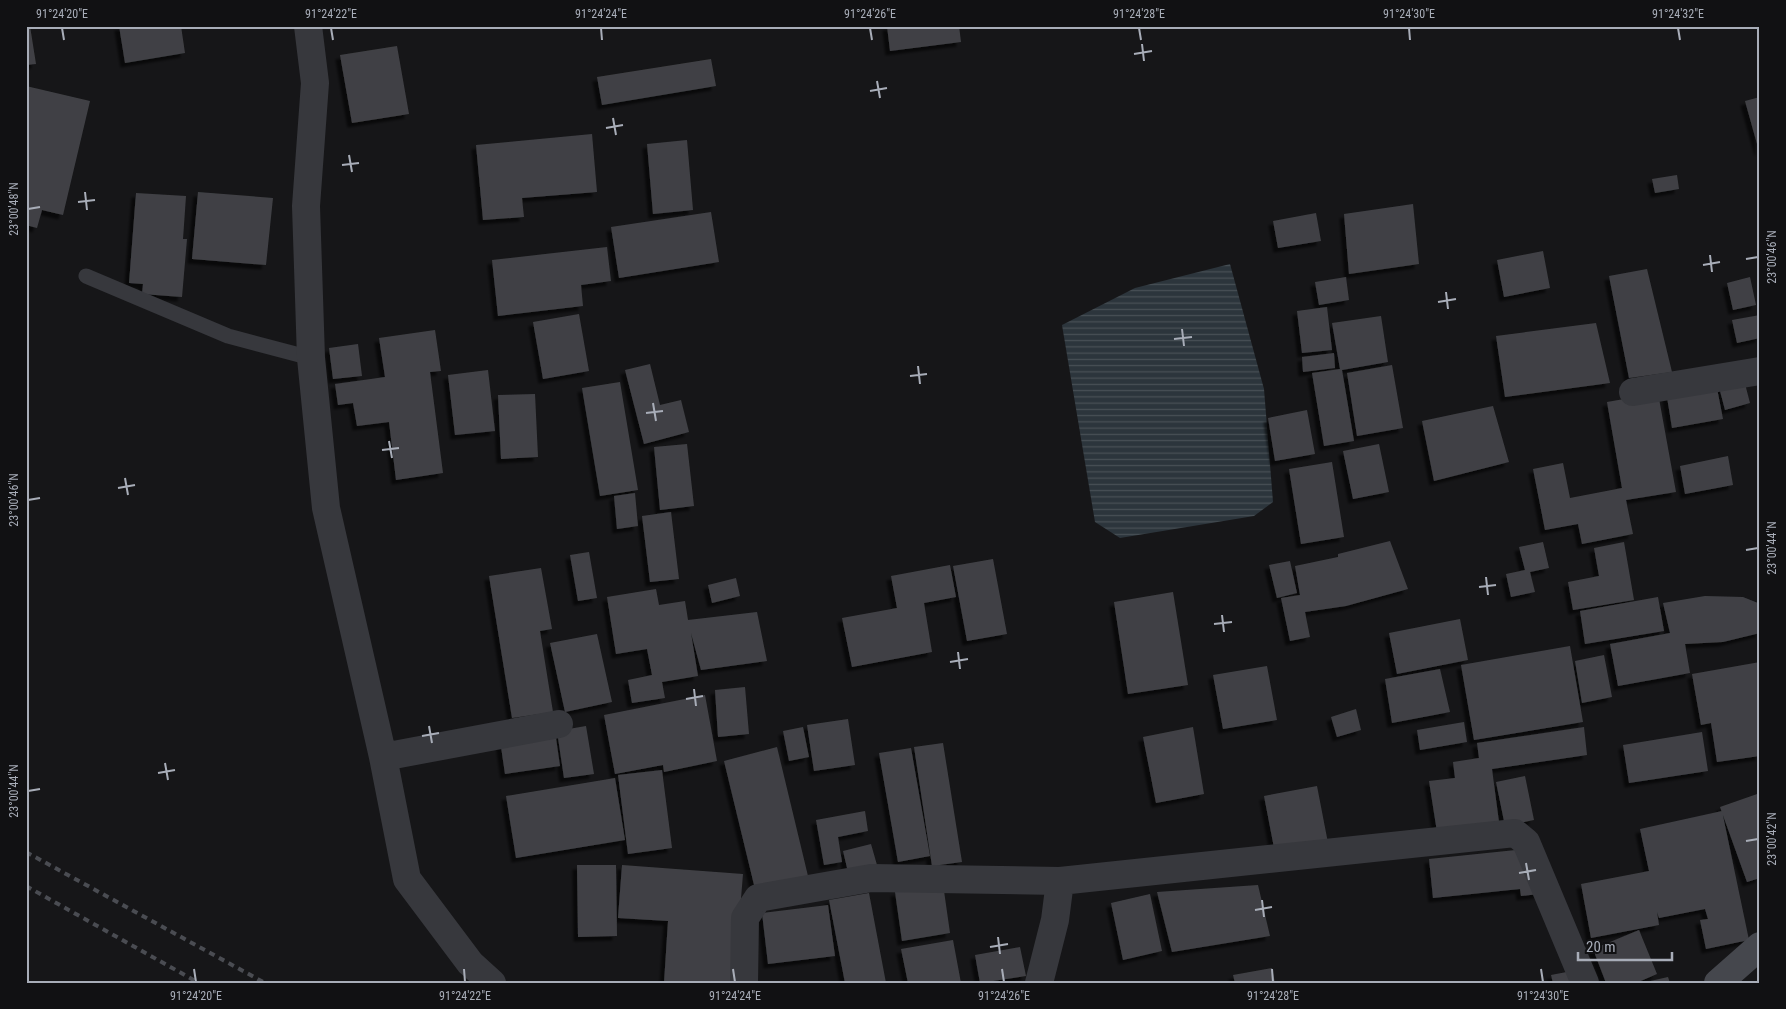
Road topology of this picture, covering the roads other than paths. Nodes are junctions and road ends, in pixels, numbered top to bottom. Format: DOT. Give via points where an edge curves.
graph roads {
  1 [pos="308,26"];
  2 [pos="86,276"];
  3 [pos="311,358"];
  4 [pos="1760,371"];
  5 [pos="1633,392"];
  6 [pos="558,724"];
  7 [pos="383,757"];
  8 [pos="1060,881"];
  9 [pos="1760,946"];
  10 [pos="492,983"];
  11 [pos="744,983"];
  12 [pos="1039,983"];
  13 [pos="1585,983"];
  14 [pos="1718,983"];
  1 -- 3 [label="street" via="315,83 306,206"];
  2 -- 3 [label="lane" via="228,336"];
  3 -- 7 [label="street" via="326,508"];
  4 -- 5 [label="street"];
  6 -- 7 [label="street"];
  7 -- 10 [label="street" via="407,879 470,963"];
  8 -- 11 [label="street" via="871,878 758,898 745,918"];
  8 -- 12 [label="street" via="1055,920"];
  8 -- 13 [label="street" via="1515,833 1526,842"];
  9 -- 14 [label="main road"];
}
